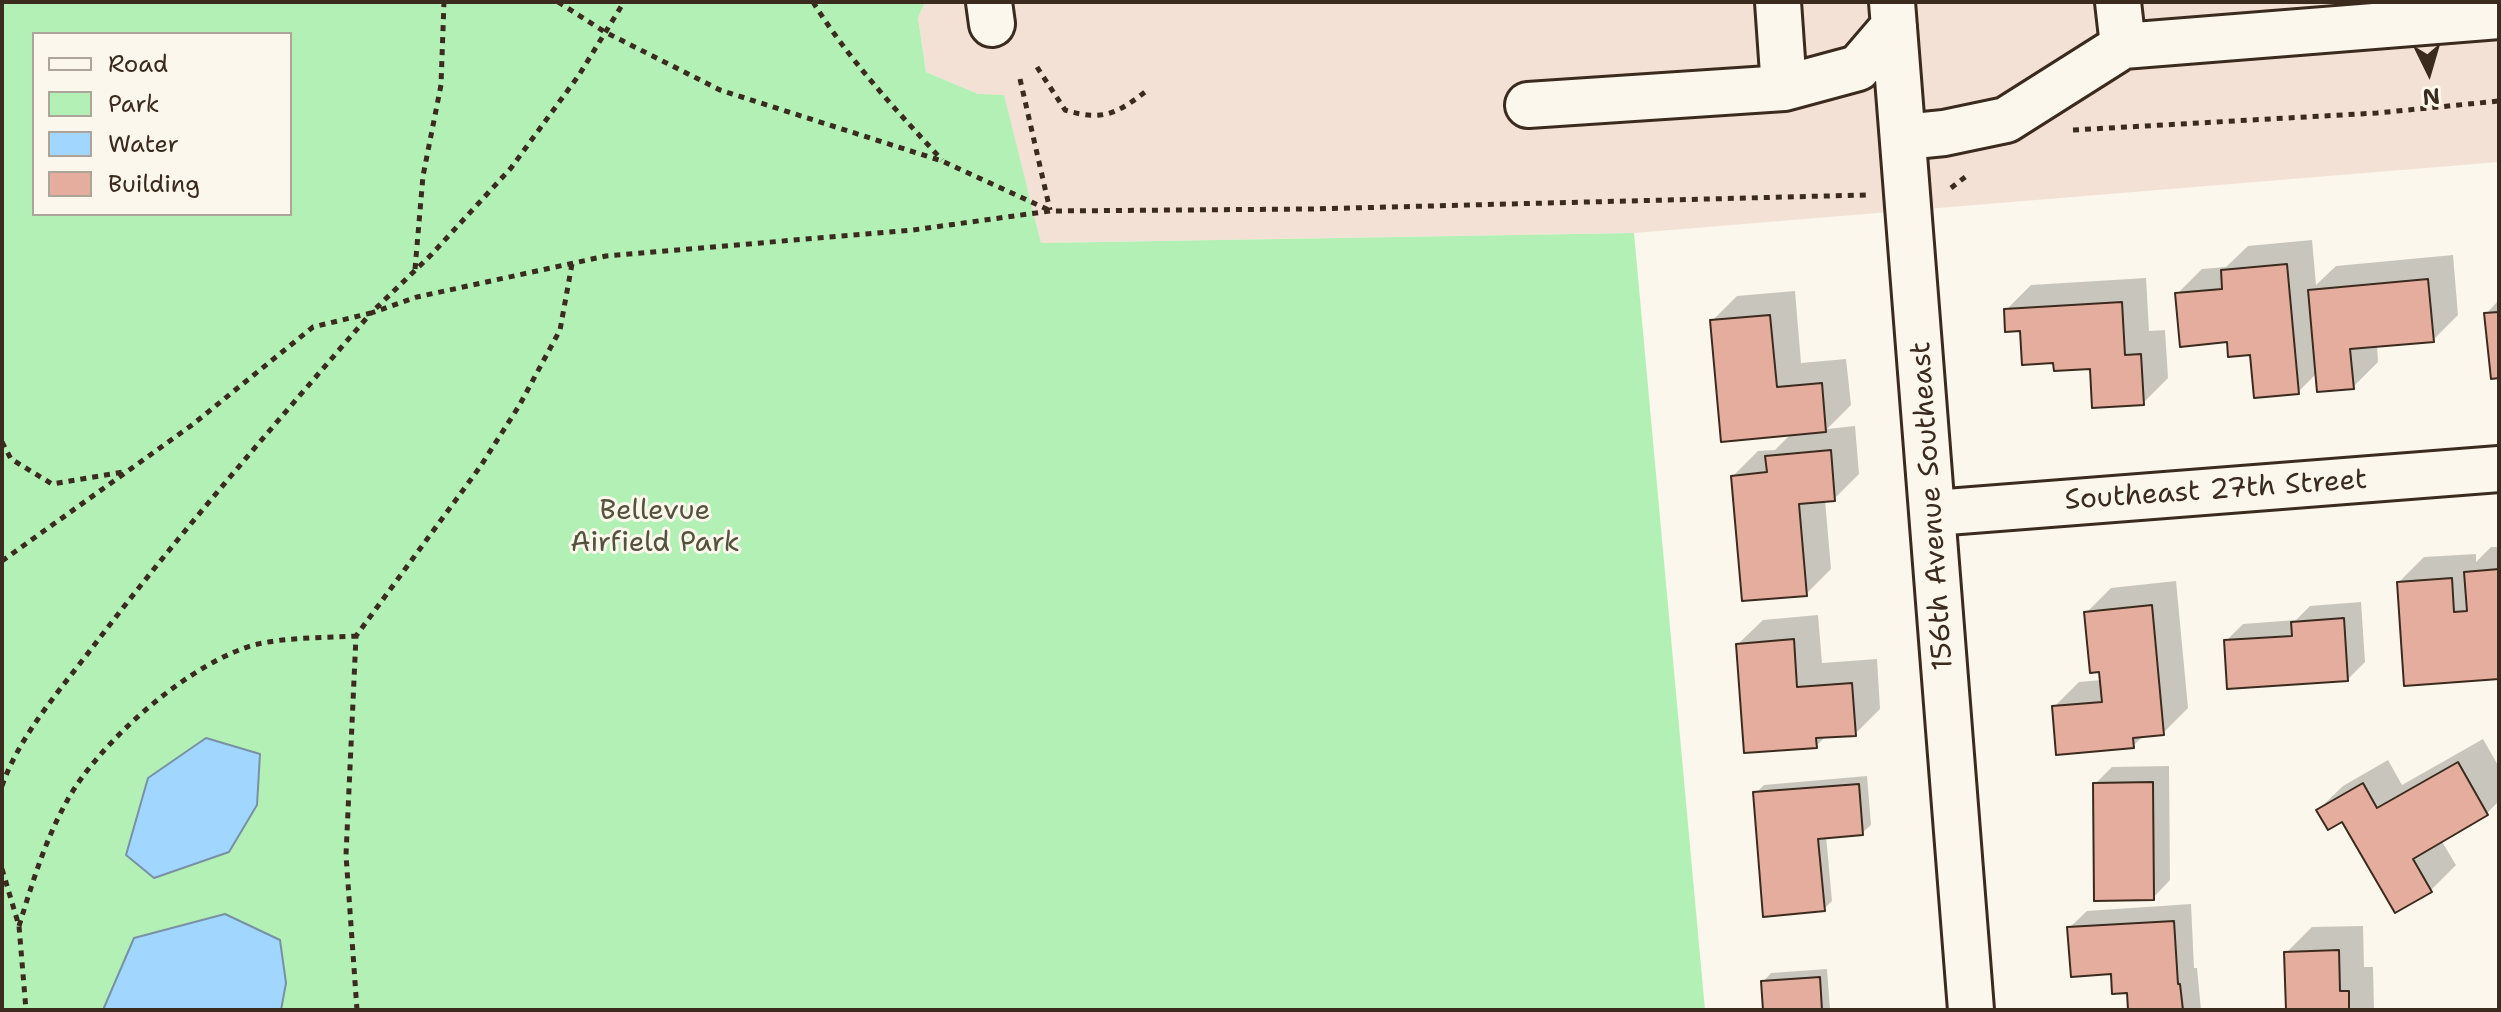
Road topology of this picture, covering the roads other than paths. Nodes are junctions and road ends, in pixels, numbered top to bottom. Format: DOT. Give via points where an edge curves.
graph roads {
  1 [pos="1778,2"];
  2 [pos="2118,2"];
  3 [pos="1893,14"];
  4 [pos="2499,16"];
  5 [pos="2123,46"];
  6 [pos="1784,88"];
  7 [pos="1528,105"];
  8 [pos="1904,137"];
  9 [pos="2499,469"];
  10 [pos="1934,513"];
  11 [pos="1971,1010"];
  1 -- 6 [label="street"];
  2 -- 5 [label="street"];
  3 -- 6 [label="street" via="1858,68"];
  3 -- 8 [label="street, 156th Avenue Southeast"];
  4 -- 5 [label="street"];
  5 -- 8 [label="street" via="2006,120"];
  6 -- 7 [label="street"];
  8 -- 10 [label="street, 156th Avenue Southeast"];
  9 -- 10 [label="street, Southeast 27th Street"];
  10 -- 11 [label="street, 156th Avenue Southeast"];
}
